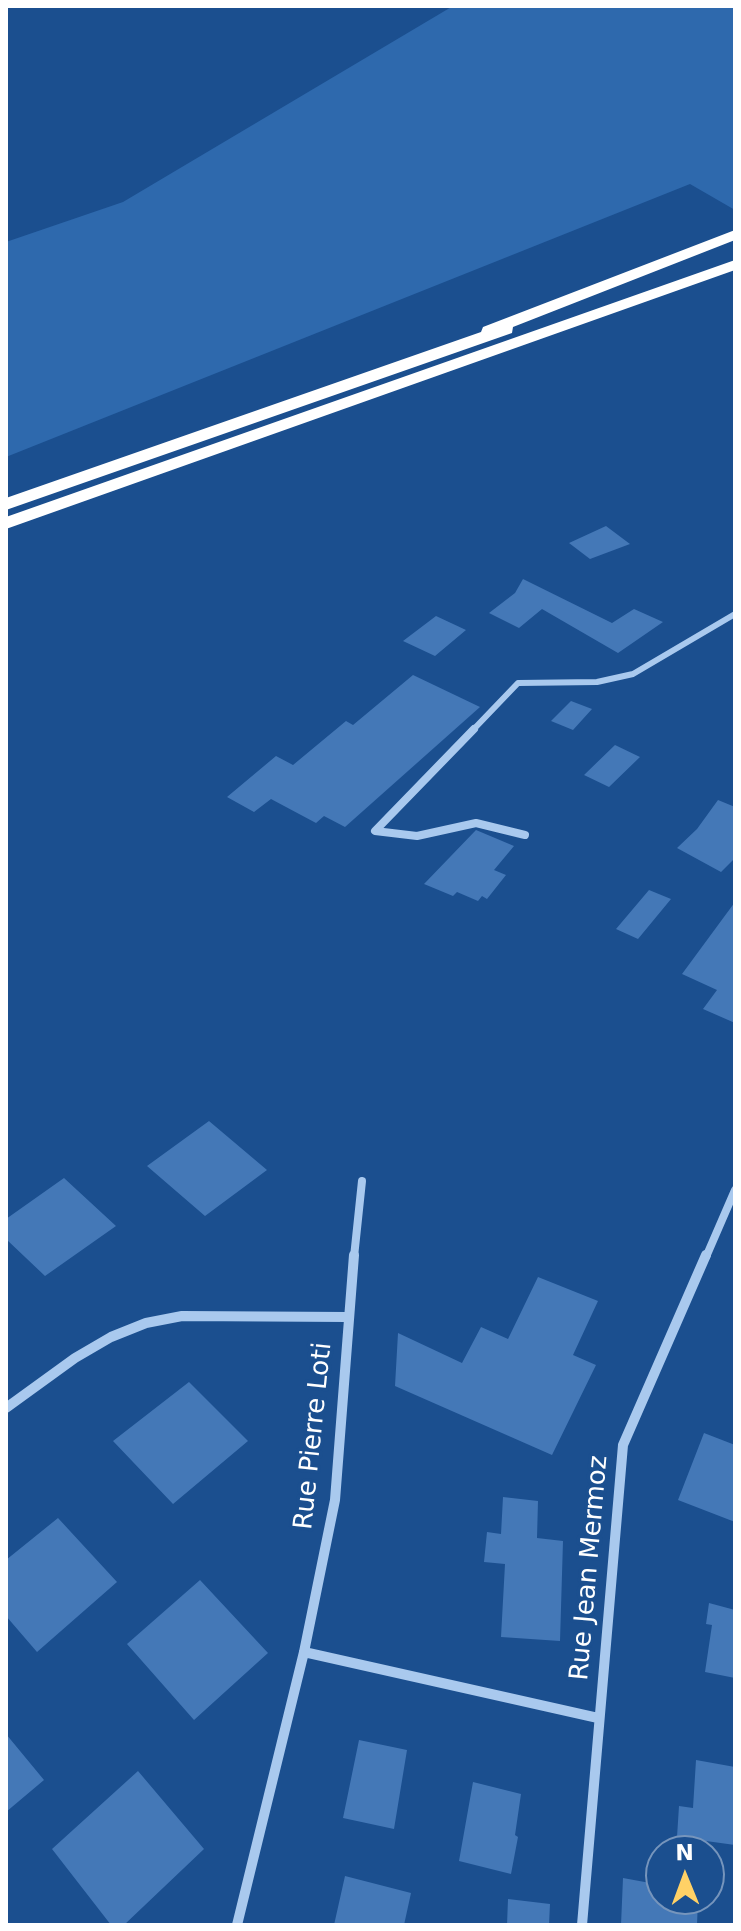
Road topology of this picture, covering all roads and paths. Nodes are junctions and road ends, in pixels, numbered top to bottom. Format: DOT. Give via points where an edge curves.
graph roads {
  1 [pos="735,235"];
  2 [pos="735,249"];
  3 [pos="735,265"];
  4 [pos="735,283"];
  5 [pos="423,357"];
  6 [pos="442,369"];
  7 [pos="6,504"];
  8 [pos="6,523"];
  9 [pos="735,614"];
  10 [pos="525,835"];
  11 [pos="362,1181"];
  12 [pos="735,1190"];
  13 [pos="347,1317"];
  14 [pos="6,1408"];
  15 [pos="304,1652"];
  16 [pos="598,1718"];
  17 [pos="237,1925"];
  18 [pos="582,1925"];
  1 -- 5 [label="highway"];
  2 -- 5 [label="highway"];
  3 -- 6 [label="highway"];
  4 -- 6 [label="highway"];
  5 -- 7 [label="highway"];
  6 -- 8 [label="highway"];
  9 -- 10 [label="street" via="633,674 597,682 518,683 375,831 417,836 476,823"];
  11 -- 13 [label="street, Rue Pierre Loti"];
  12 -- 16 [label="street, Rue Jean Mermoz" via="623,1445"];
  13 -- 14 [label="street, Rue Pierre Loti" via="182,1316 146,1323 75,1358"];
  13 -- 15 [label="street, Rue Pierre Loti" via="335,1500"];
  15 -- 16 [label="street"];
  15 -- 17 [label="street, Rue Pierre Loti"];
  16 -- 18 [label="street, Rue Jean Mermoz"];
}
